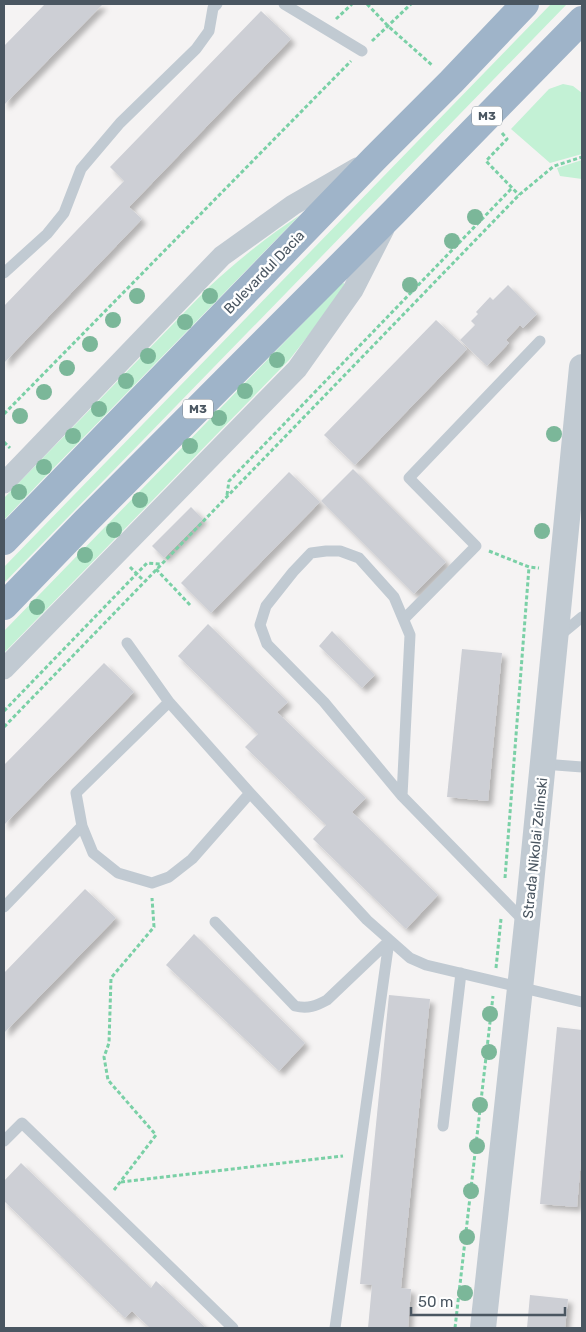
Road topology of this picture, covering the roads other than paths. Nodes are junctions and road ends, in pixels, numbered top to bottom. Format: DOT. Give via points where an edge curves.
graph roads {
  1 [pos="217,4"];
  2 [pos="284,4"];
  3 [pos="524,4"];
  4 [pos="582,20"];
  5 [pos="362,51"];
  6 [pos="375,158"];
  7 [pos="393,213"];
  8 [pos="4,273"];
  9 [pos="540,341"];
  10 [pos="582,367"];
  11 [pos="579,425"];
  12 [pos="4,483"];
  13 [pos="4,541"];
  14 [pos="4,606"];
  15 [pos="582,617"];
  16 [pos="404,619"];
  17 [pos="556,638"];
  18 [pos="127,643"];
  19 [pos="4,669"];
  20 [pos="169,702"];
  21 [pos="543,764"];
  22 [pos="582,768"];
  23 [pos="250,793"];
  24 [pos="402,796"];
  25 [pos="82,826"];
  26 [pos="4,907"];
  27 [pos="215,922"];
  28 [pos="527,924"];
  29 [pos="389,941"];
  30 [pos="461,973"];
  31 [pos="520,988"];
  32 [pos="582,1002"];
  33 [pos="443,1126"];
  34 [pos="4,1140"];
  35 [pos="233,1328"];
  36 [pos="335,1328"];
  37 [pos="482,1328"];
  1 -- 8 [label="lane" via="213,8 209,31 196,50 103,142 81,169 64,213 47,234"];
  2 -- 5 [label="lane"];
  3 -- 6 [label="highway, Bulevardul Dacia"];
  4 -- 7 [label="highway, M3"];
  6 -- 12 [label="street" via="293,205 222,256"];
  6 -- 13 [label="highway, Bulevardul Dacia"];
  7 -- 14 [label="highway, M3"];
  7 -- 19 [label="street" via="353,290 297,369"];
  9 -- 16 [label="lane" via="409,478 476,546"];
  10 -- 11 [label="street, Strada Nikolai Zelinski"];
  11 -- 17 [label="street, Strada Nikolai Zelinski"];
  15 -- 17 [label="lane"];
  16 -- 24 [label="lane" via="410,634"];
  16 -- 24 [label="lane" via="394,597 358,558 340,551 326,551 311,553 293,572 266,606 260,625 267,644 324,702"];
  17 -- 21 [label="street, Strada Nikolai Zelinski"];
  18 -- 20 [label="lane"];
  20 -- 23 [label="lane"];
  20 -- 25 [label="lane" via="76,793"];
  21 -- 22 [label="lane"];
  21 -- 28 [label="street, Strada Nikolai Zelinski"];
  23 -- 25 [label="lane" via="192,859 170,876 152,883 118,873 93,854"];
  23 -- 29 [label="lane"];
  24 -- 28 [label="lane"];
  25 -- 26 [label="lane"];
  27 -- 29 [label="lane" via="295,1006 304,1008 327,1000"];
  28 -- 31 [label="street, Strada Nikolai Zelinski"];
  29 -- 30 [label="lane" via="410,958"];
  29 -- 36 [label="lane"];
  30 -- 31 [label="lane"];
  30 -- 33 [label="lane"];
  31 -- 32 [label="lane"];
  31 -- 37 [label="street, Strada Nikolai Zelinski"];
  34 -- 35 [label="lane" via="22,1123"];
}
